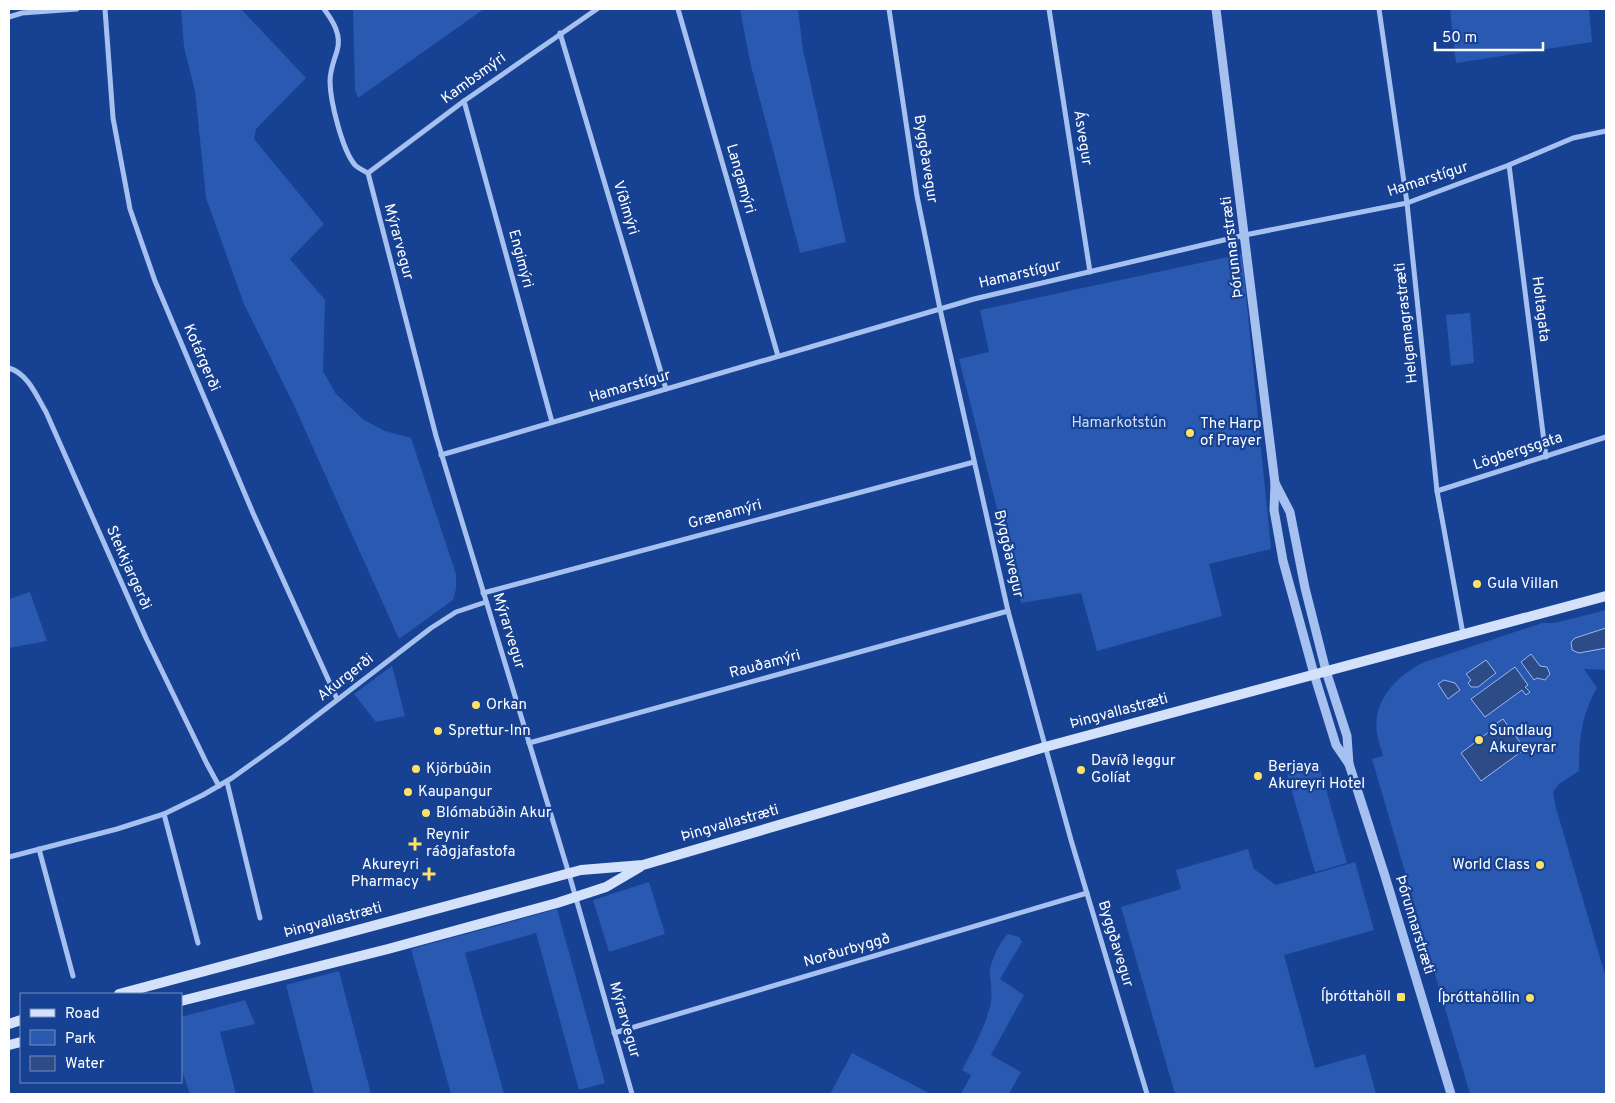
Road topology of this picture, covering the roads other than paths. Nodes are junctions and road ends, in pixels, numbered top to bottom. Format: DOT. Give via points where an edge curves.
graph roads {
  1 [pos="77,9"];
  2 [pos="105,9"];
  3 [pos="324,9"];
  4 [pos="597,9"];
  5 [pos="678,9"];
  6 [pos="889,9"];
  7 [pos="1049,9"];
  8 [pos="1216,9"];
  9 [pos="1379,9"];
  10 [pos="9,17"];
  11 [pos="560,33"];
  12 [pos="464,101"];
  13 [pos="1606,131"];
  14 [pos="1509,165"];
  15 [pos="368,174"];
  16 [pos="1407,203"];
  17 [pos="1245,235"];
  18 [pos="1090,272"];
  19 [pos="940,309"];
  20 [pos="778,356"];
  21 [pos="9,368"];
  22 [pos="666,389"];
  23 [pos="552,422"];
  24 [pos="1606,437"];
  25 [pos="442,455"];
  26 [pos="1546,457"];
  27 [pos="974,462"];
  28 [pos="1275,483"];
  29 [pos="1437,491"];
  30 [pos="483,593"];
  31 [pos="1606,596"];
  32 [pos="486,602"];
  33 [pos="1008,611"];
  34 [pos="1463,634"];
  35 [pos="1326,671"];
  36 [pos="1314,674"];
  37 [pos="337,699"];
  38 [pos="529,743"];
  39 [pos="1045,747"];
  40 [pos="1349,764"];
  41 [pos="226,782"];
  42 [pos="219,786"];
  43 [pos="164,814"];
  44 [pos="39,849"];
  45 [pos="9,857"];
  46 [pos="643,866"];
  47 [pos="568,874"];
  48 [pos="1087,893"];
  49 [pos="576,897"];
  50 [pos="260,918"];
  51 [pos="198,943"];
  52 [pos="73,976"];
  53 [pos="123,993"];
  54 [pos="182,1001"];
  55 [pos="614,1033"];
  56 [pos="632,1094"];
  57 [pos="1147,1094"];
  58 [pos="1451,1094"];
  1 -- 10 [label="street"];
  2 -- 37 [label="street, Kotárgerði" via="113,118 130,208 158,290"];
  3 -- 15 [label="street" via="334,21 339,41 330,81 333,104 344,145 355,165"];
  4 -- 11 [label="street, Kambsmýri"];
  5 -- 20 [label="street, Langamýri"];
  6 -- 19 [label="street, Byggðavegur" via="917,196"];
  7 -- 18 [label="street, Ásvegur"];
  8 -- 17 [label="street, Þórunnarstræti"];
  9 -- 16 [label="street, Helgamagrastræti"];
  11 -- 12 [label="street, Kambsmýri"];
  11 -- 22 [label="street, Víðimýri"];
  12 -- 15 [label="street, Kambsmýri"];
  12 -- 23 [label="street, Engimýri"];
  13 -- 14 [label="street, Hamarstígur" via="1573,138"];
  14 -- 16 [label="street, Hamarstígur"];
  14 -- 26 [label="street, Holtagata"];
  15 -- 25 [label="street, Mýrarvegur"];
  16 -- 17 [label="street, Hamarstígur"];
  16 -- 29 [label="street, Helgamagrastræti"];
  17 -- 18 [label="street, Hamarstígur"];
  17 -- 28 [label="street, Þórunnarstræti"];
  18 -- 19 [label="street, Hamarstígur"];
  19 -- 20 [label="street, Hamarstígur"];
  19 -- 27 [label="street, Byggðavegur"];
  20 -- 22 [label="street, Hamarstígur"];
  21 -- 42 [label="street, Stekkjargerði" via="16,370 28,382 46,412 146,638"];
  22 -- 23 [label="street, Hamarstígur"];
  23 -- 25 [label="street, Hamarstígur"];
  24 -- 26 [label="street, Lögbergsgata"];
  25 -- 30 [label="street, Mýrarvegur"];
  26 -- 29 [label="street, Lögbergsgata"];
  27 -- 30 [label="street, Grænamýri"];
  27 -- 33 [label="street, Byggðavegur"];
  28 -- 35 [label="street, Þórunnarstræti" via="1290,512 1304,588"];
  28 -- 36 [label="street, Þórunnarstræti" via="1274,510 1284,562"];
  29 -- 34 [label="street, Helgamagrastræti"];
  30 -- 32 [label="street, Mýrarvegur"];
  31 -- 34 [label="main road, Þingvallastræti"];
  32 -- 37 [label="street, Akurgerði" via="456,612 431,628"];
  32 -- 38 [label="street, Mýrarvegur"];
  33 -- 38 [label="street, Rauðamýri"];
  33 -- 39 [label="street, Byggðavegur"];
  34 -- 35 [label="main road, Þingvallastræti"];
  35 -- 36 [label="main road, Þingvallastræti"];
  35 -- 40 [label="street, Þórunnarstræti" via="1347,736"];
  36 -- 39 [label="main road, Þingvallastræti"];
  36 -- 40 [label="street, Þórunnarstræti" via="1336,745"];
  37 -- 41 [label="street, Akurgerði"];
  38 -- 47 [label="street, Mýrarvegur"];
  39 -- 46 [label="main road, Þingvallastræti"];
  39 -- 48 [label="street, Byggðavegur"];
  40 -- 58 [label="street, Þórunnarstræti"];
  41 -- 42 [label="street, Akurgerði"];
  41 -- 50 [label="street"];
  42 -- 43 [label="street, Akurgerði"];
  43 -- 44 [label="street, Akurgerði"];
  43 -- 51 [label="street"];
  44 -- 45 [label="street, Akurgerði"];
  44 -- 52 [label="street"];
  46 -- 47 [label="main road, Þingvallastræti"];
  46 -- 49 [label="main road, Þingvallastræti" via="606,888"];
  47 -- 49 [label="street, Mýrarvegur"];
  47 -- 53 [label="main road, Þingvallastræti"];
  48 -- 55 [label="street, Norðurbyggð"];
  48 -- 57 [label="street, Byggðavegur"];
  49 -- 54 [label="main road, Þingvallastræti"];
  49 -- 55 [label="street, Mýrarvegur"];
  55 -- 56 [label="street, Mýrarvegur"];
}
